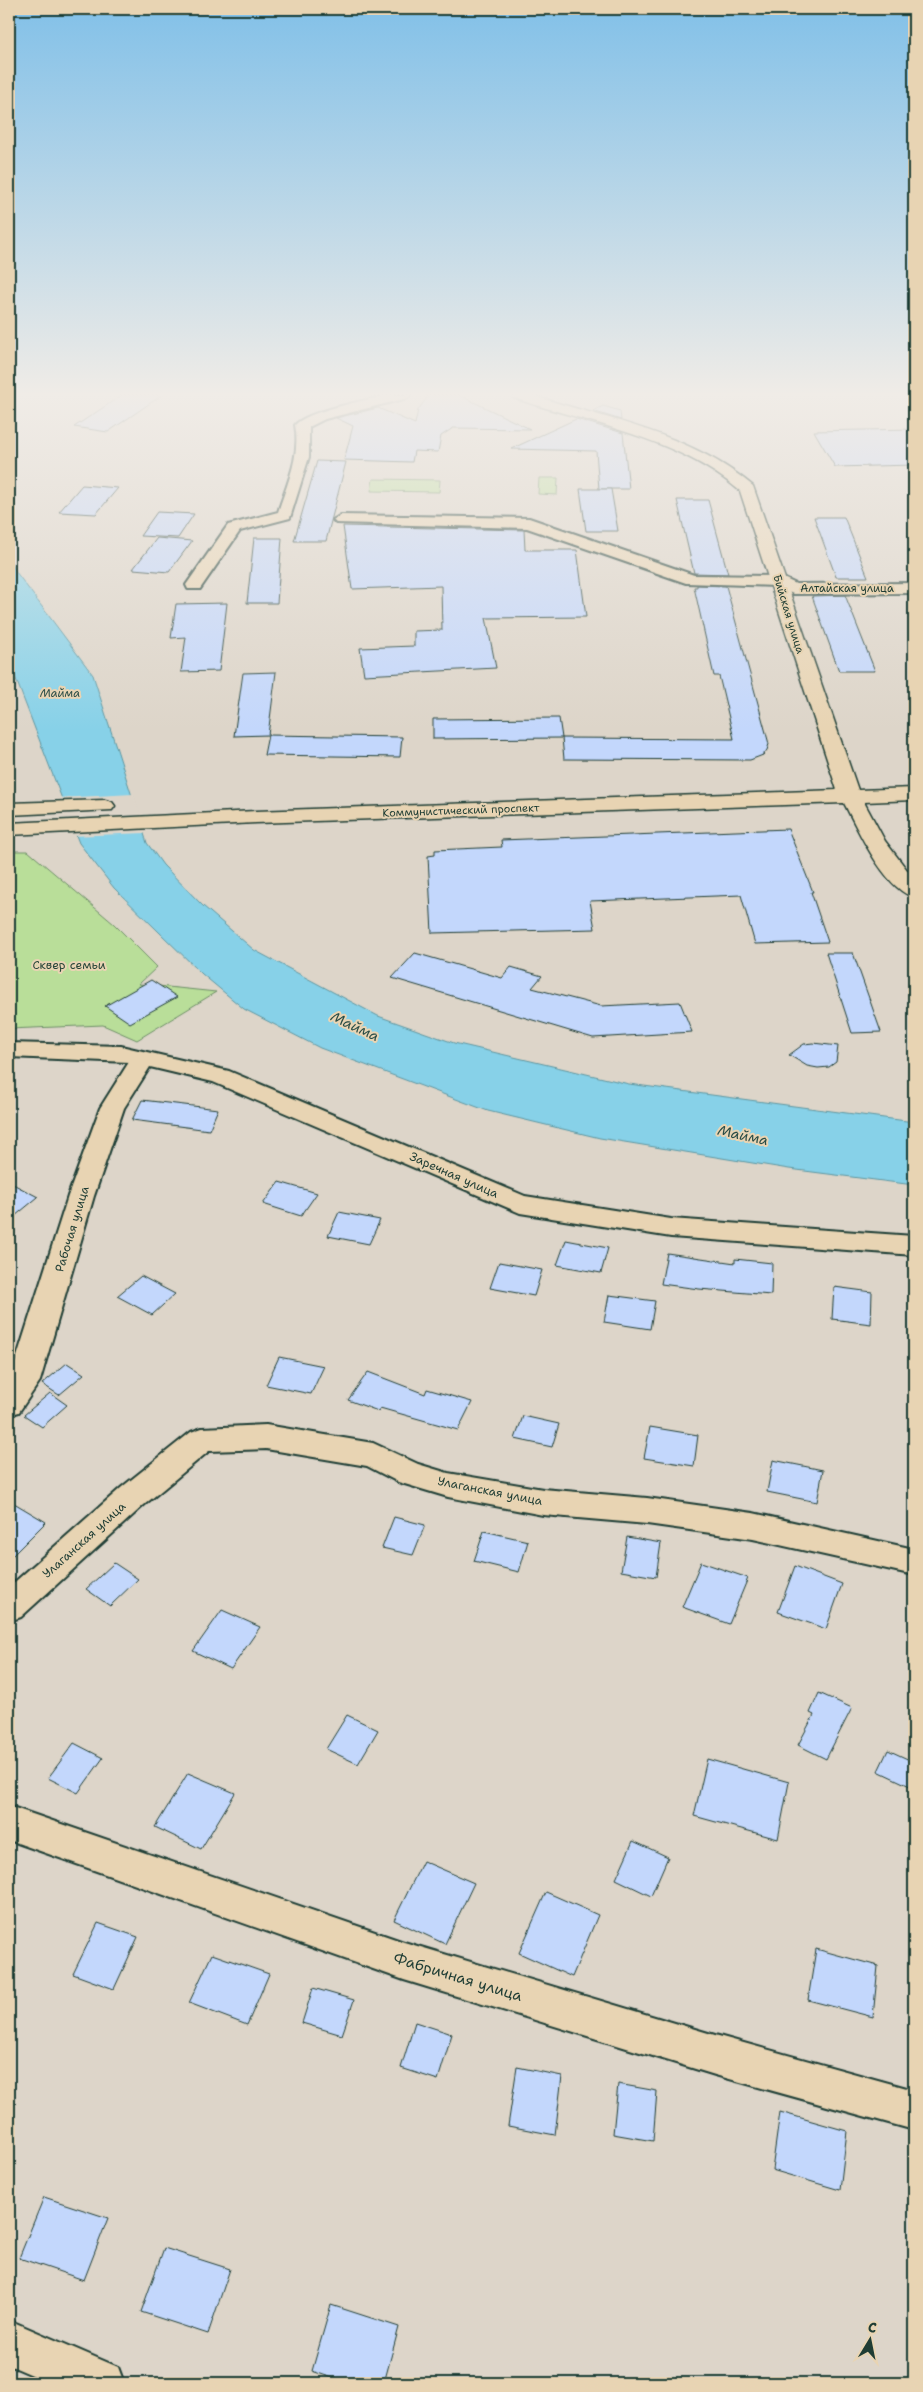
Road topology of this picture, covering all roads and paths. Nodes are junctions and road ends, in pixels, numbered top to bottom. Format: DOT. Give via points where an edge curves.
graph roads {
  1 [pos="288,507"];
  2 [pos="742,507"];
  3 [pos="341,520"];
  4 [pos="771,581"];
  5 [pos="194,586"];
  6 [pos="914,588"];
  7 [pos="914,782"];
  8 [pos="841,791"];
  9 [pos="914,794"];
  10 [pos="14,819"];
  11 [pos="914,890"];
  12 [pos="914,904"];
  13 [pos="9,1050"];
  14 [pos="144,1058"];
  15 [pos="914,1246"];
  16 [pos="9,1404"];
  17 [pos="914,1562"];
  18 [pos="9,1607"];
  19 [pos="9,1823"];
  20 [pos="914,2110"];
  21 [pos="9,2342"];
  22 [pos="102,2383"];
  1 -- 5 [label="street" via="286,515 234,528"];
  2 -- 4 [label="main road, Бийская улица"];
  3 -- 4 [label="street, Алтайская улица" via="529,523 692,580"];
  4 -- 6 [label="street, Алтайская улица" via="793,588"];
  4 -- 8 [label="main road, Бийская улица"];
  7 -- 8 [label="main road, Коммунистический проспект"];
  8 -- 9 [label="main road, Коммунистический проспект"];
  8 -- 10 [label="main road, Коммунистический проспект" via="253,808"];
  8 -- 11 [label="main road" via="903,881"];
  8 -- 12 [label="main road" via="863,845 888,880"];
  13 -- 14 [label="street, Заречная улица" via="121,1053"];
  14 -- 15 [label="street, Заречная улица" via="220,1076 520,1204 671,1228"];
  14 -- 16 [label="street, Рабочая улица" via="112,1108 81,1196 25,1381"];
  17 -- 18 [label="street, Улаганская улица" via="753,1526 543,1502 448,1485 373,1455 266,1437 202,1440 133,1496"];
  19 -- 20 [label="street, Фабричная улица" via="404,1961 715,2055"];
  21 -- 22 [label="street"];
}
